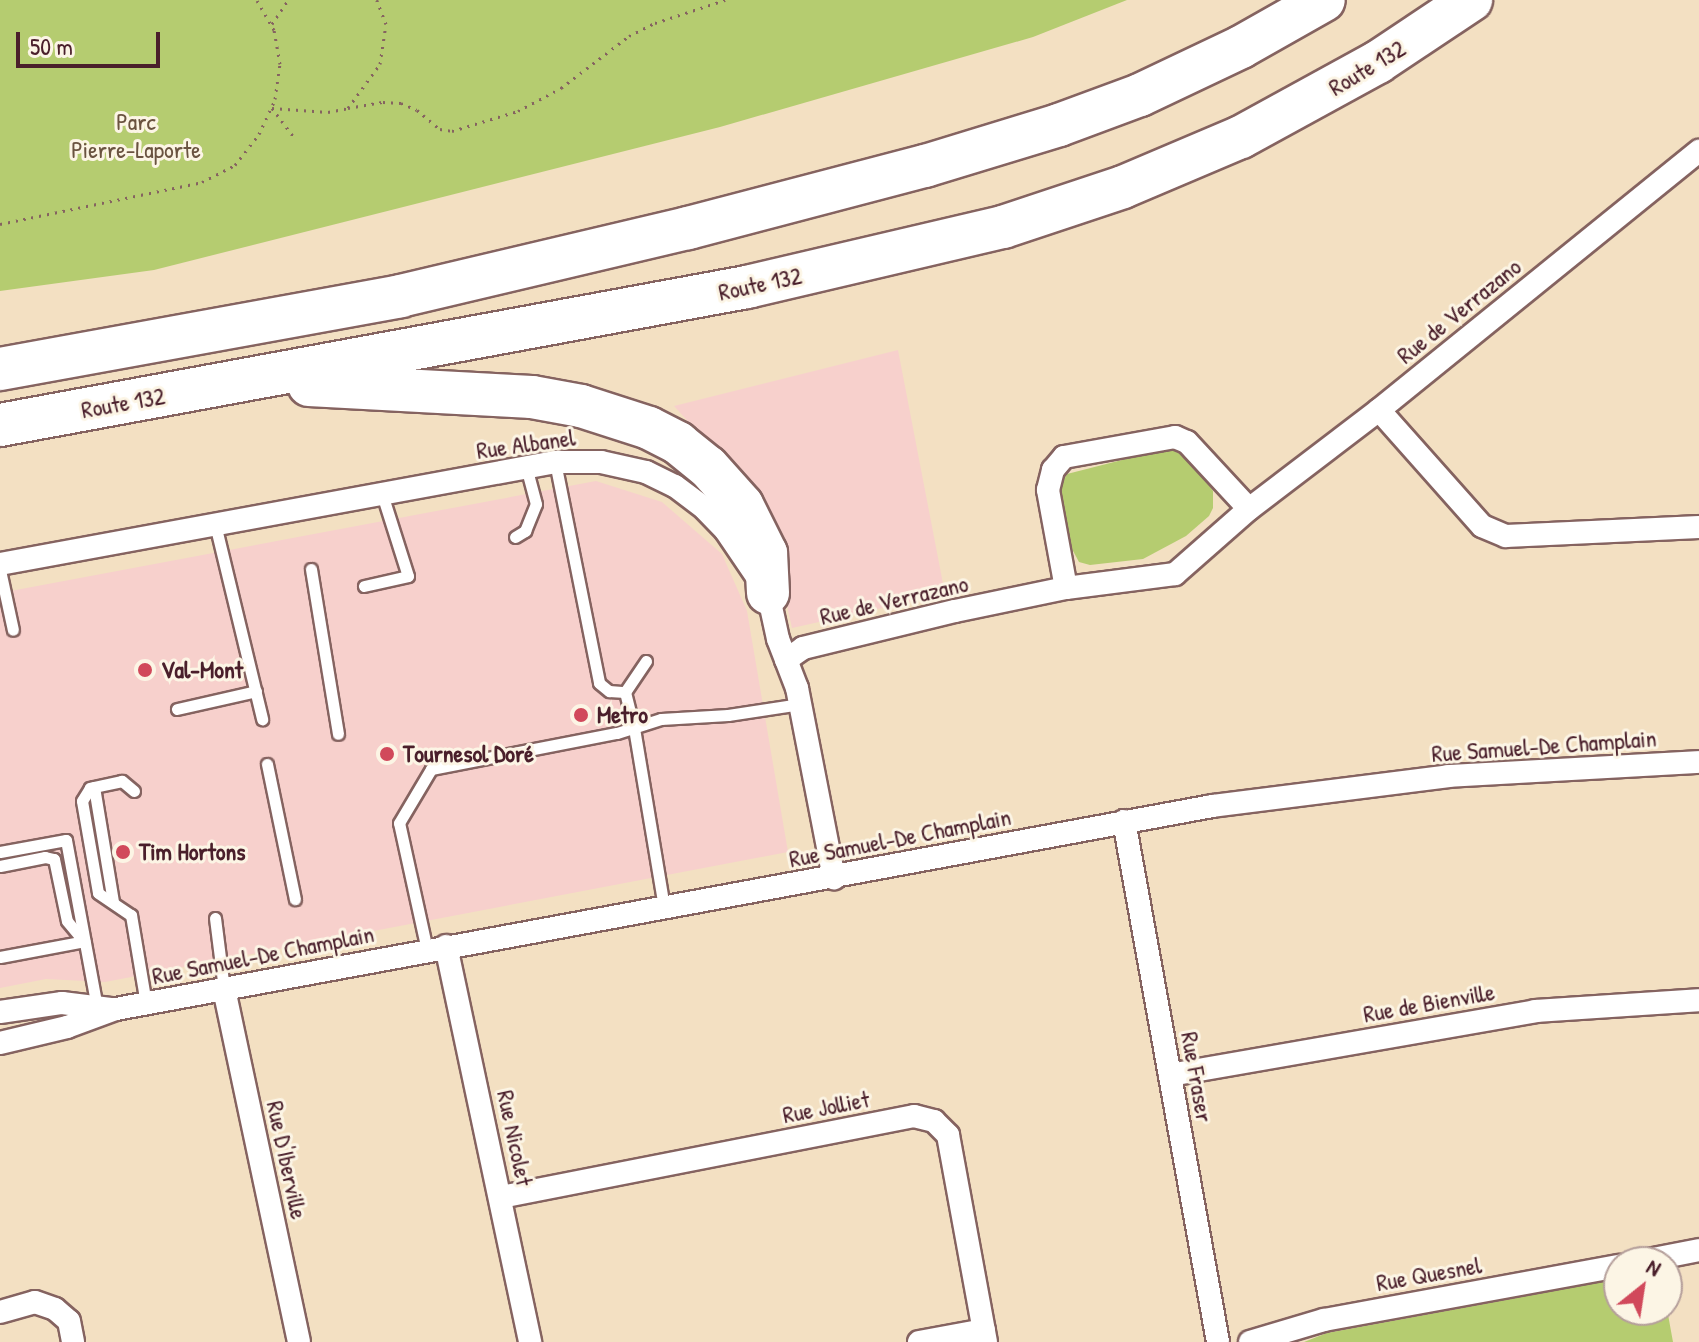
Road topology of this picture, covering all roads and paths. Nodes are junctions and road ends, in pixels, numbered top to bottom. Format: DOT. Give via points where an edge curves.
graph roads {
  1 [pos="257,0"];
  2 [pos="288,0"];
  3 [pos="377,0"];
  4 [pos="725,0"];
  5 [pos="1324,0"];
  6 [pos="1471,0"];
  7 [pos="271,25"];
  8 [pos="272,108"];
  9 [pos="348,108"];
  10 [pos="295,138"];
  11 [pos="1699,151"];
  12 [pos="0,224"];
  13 [pos="0,369"];
  14 [pos="240,382"];
  15 [pos="1379,410"];
  16 [pos="0,425"];
  17 [pos="555,462"];
  18 [pos="526,467"];
  19 [pos="382,494"];
  20 [pos="1249,509"];
  21 [pos="215,524"];
  22 [pos="1699,527"];
  23 [pos="515,537"];
  24 [pos="0,567"];
  25 [pos="311,569"];
  26 [pos="364,586"];
  27 [pos="1066,588"];
  28 [pos="768,593"];
  29 [pos="13,630"];
  30 [pos="786,660"];
  31 [pos="646,661"];
  32 [pos="256,691"];
  33 [pos="625,692"];
  34 [pos="800,704"];
  35 [pos="177,709"];
  36 [pos="262,719"];
  37 [pos="634,728"];
  38 [pos="338,734"];
  39 [pos="1699,762"];
  40 [pos="267,764"];
  41 [pos="134,791"];
  42 [pos="1124,821"];
  43 [pos="0,852"];
  44 [pos="0,866"];
  45 [pos="834,878"];
  46 [pos="295,899"];
  47 [pos="664,907"];
  48 [pos="215,918"];
  49 [pos="85,941"];
  50 [pos="437,948"];
  51 [pos="0,957"];
  52 [pos="224,989"];
  53 [pos="1699,1000"];
  54 [pos="146,1004"];
  55 [pos="104,1011"];
  56 [pos="0,1012"];
  57 [pos="0,1043"];
  58 [pos="1170,1075"];
  59 [pos="501,1197"];
  60 [pos="1603,1269"];
  61 [pos="0,1312"];
  62 [pos="985,1336"];
  63 [pos="73,1342"];
  64 [pos="299,1342"];
  65 [pos="530,1342"];
  66 [pos="919,1342"];
  67 [pos="1218,1342"];
  68 [pos="1250,1342"];
  1 -- 7 [label="path"];
  2 -- 7 [label="path"];
  3 -- 9 [label="path" via="386,24 380,64"];
  4 -- 9 [label="path" via="629,36 561,88 518,111 452,131 440,129 401,103"];
  5 -- 13 [label="highway" via="1140,95 925,166 400,296"];
  6 -- 14 [label="highway, Route 132" via="1378,62 1241,137 1136,182 1034,217 747,287"];
  7 -- 8 [label="path" via="280,64"];
  8 -- 9 [label="path"];
  8 -- 10 [label="path"];
  8 -- 12 [label="path" via="235,165 202,182"];
  11 -- 15 [label="street, Rue de Verrazano"];
  14 -- 16 [label="highway, Route 132"];
  14 -- 28 [label="highway" via="506,394 632,421 688,451 742,505 766,553"];
  15 -- 20 [label="street, Rue de Verrazano"];
  15 -- 22 [label="street" via="1482,526 1506,536"];
  17 -- 18 [label="street, Rue Albanel"];
  17 -- 28 [label="street, Rue Albanel" via="616,464 675,486 726,531"];
  17 -- 33 [label="lane" via="599,683 609,691"];
  18 -- 19 [label="street, Rue Albanel"];
  18 -- 23 [label="lane" via="536,504 525,531"];
  19 -- 21 [label="street, Rue Albanel"];
  19 -- 26 [label="lane" via="408,576"];
  20 -- 27 [label="street, Rue de Verrazano" via="1175,574"];
  20 -- 27 [label="street" via="1187,442 1175,437 1064,457 1053,470 1048,490"];
  21 -- 24 [label="street, Rue Albanel"];
  21 -- 32 [label="lane"];
  24 -- 29 [label="lane"];
  25 -- 38 [label="lane"];
  27 -- 30 [label="street, Rue de Verrazano" via="803,648"];
  28 -- 30 [label="street, Rue Albanel"];
  30 -- 34 [label="street, Rue Albanel"];
  31 -- 33 [label="lane"];
  32 -- 35 [label="lane"];
  32 -- 36 [label="lane"];
  33 -- 37 [label="lane"];
  34 -- 37 [label="lane" via="679,717"];
  34 -- 45 [label="street, Rue Albanel"];
  37 -- 47 [label="lane"];
  37 -- 50 [label="lane" via="431,769 399,823"];
  39 -- 42 [label="street, Rue Samuel-De Champlain" via="1448,776"];
  40 -- 46 [label="lane"];
  41 -- 54 [label="lane" via="122,781 94,787 82,801 98,893 131,915"];
  42 -- 45 [label="street, Rue Samuel-De Champlain"];
  42 -- 58 [label="street, Rue Fraser"];
  43 -- 49 [label="lane" via="66,840"];
  44 -- 49 [label="lane" via="54,859 67,921"];
  45 -- 47 [label="street, Rue Samuel-De Champlain"];
  47 -- 50 [label="street, Rue Samuel-De Champlain"];
  48 -- 52 [label="lane"];
  49 -- 51 [label="lane"];
  49 -- 55 [label="lane"];
  50 -- 52 [label="street, Rue Samuel-De Champlain"];
  50 -- 59 [label="street, Rue Nicolet"];
  52 -- 54 [label="street, Rue Samuel-De Champlain"];
  52 -- 64 [label="street, Rue D'Iberville"];
  53 -- 58 [label="street, Rue de Bienville" via="1535,1011"];
  54 -- 55 [label="street, Rue Samuel-De Champlain"];
  55 -- 56 [label="street, Rue Samuel-De Champlain" via="62,1003"];
  55 -- 57 [label="street, Rue Samuel-De Champlain"];
  58 -- 67 [label="street, Rue Fraser"];
  59 -- 62 [label="street, Rue Jolliet" via="914,1116 934,1121 948,1135"];
  59 -- 65 [label="street, Rue Nicolet"];
  60 -- 68 [label="street, Rue Quesnel" via="1324,1320"];
  61 -- 63 [label="street" via="35,1302 55,1309 69,1321"];
  62 -- 66 [label="street"];
}
